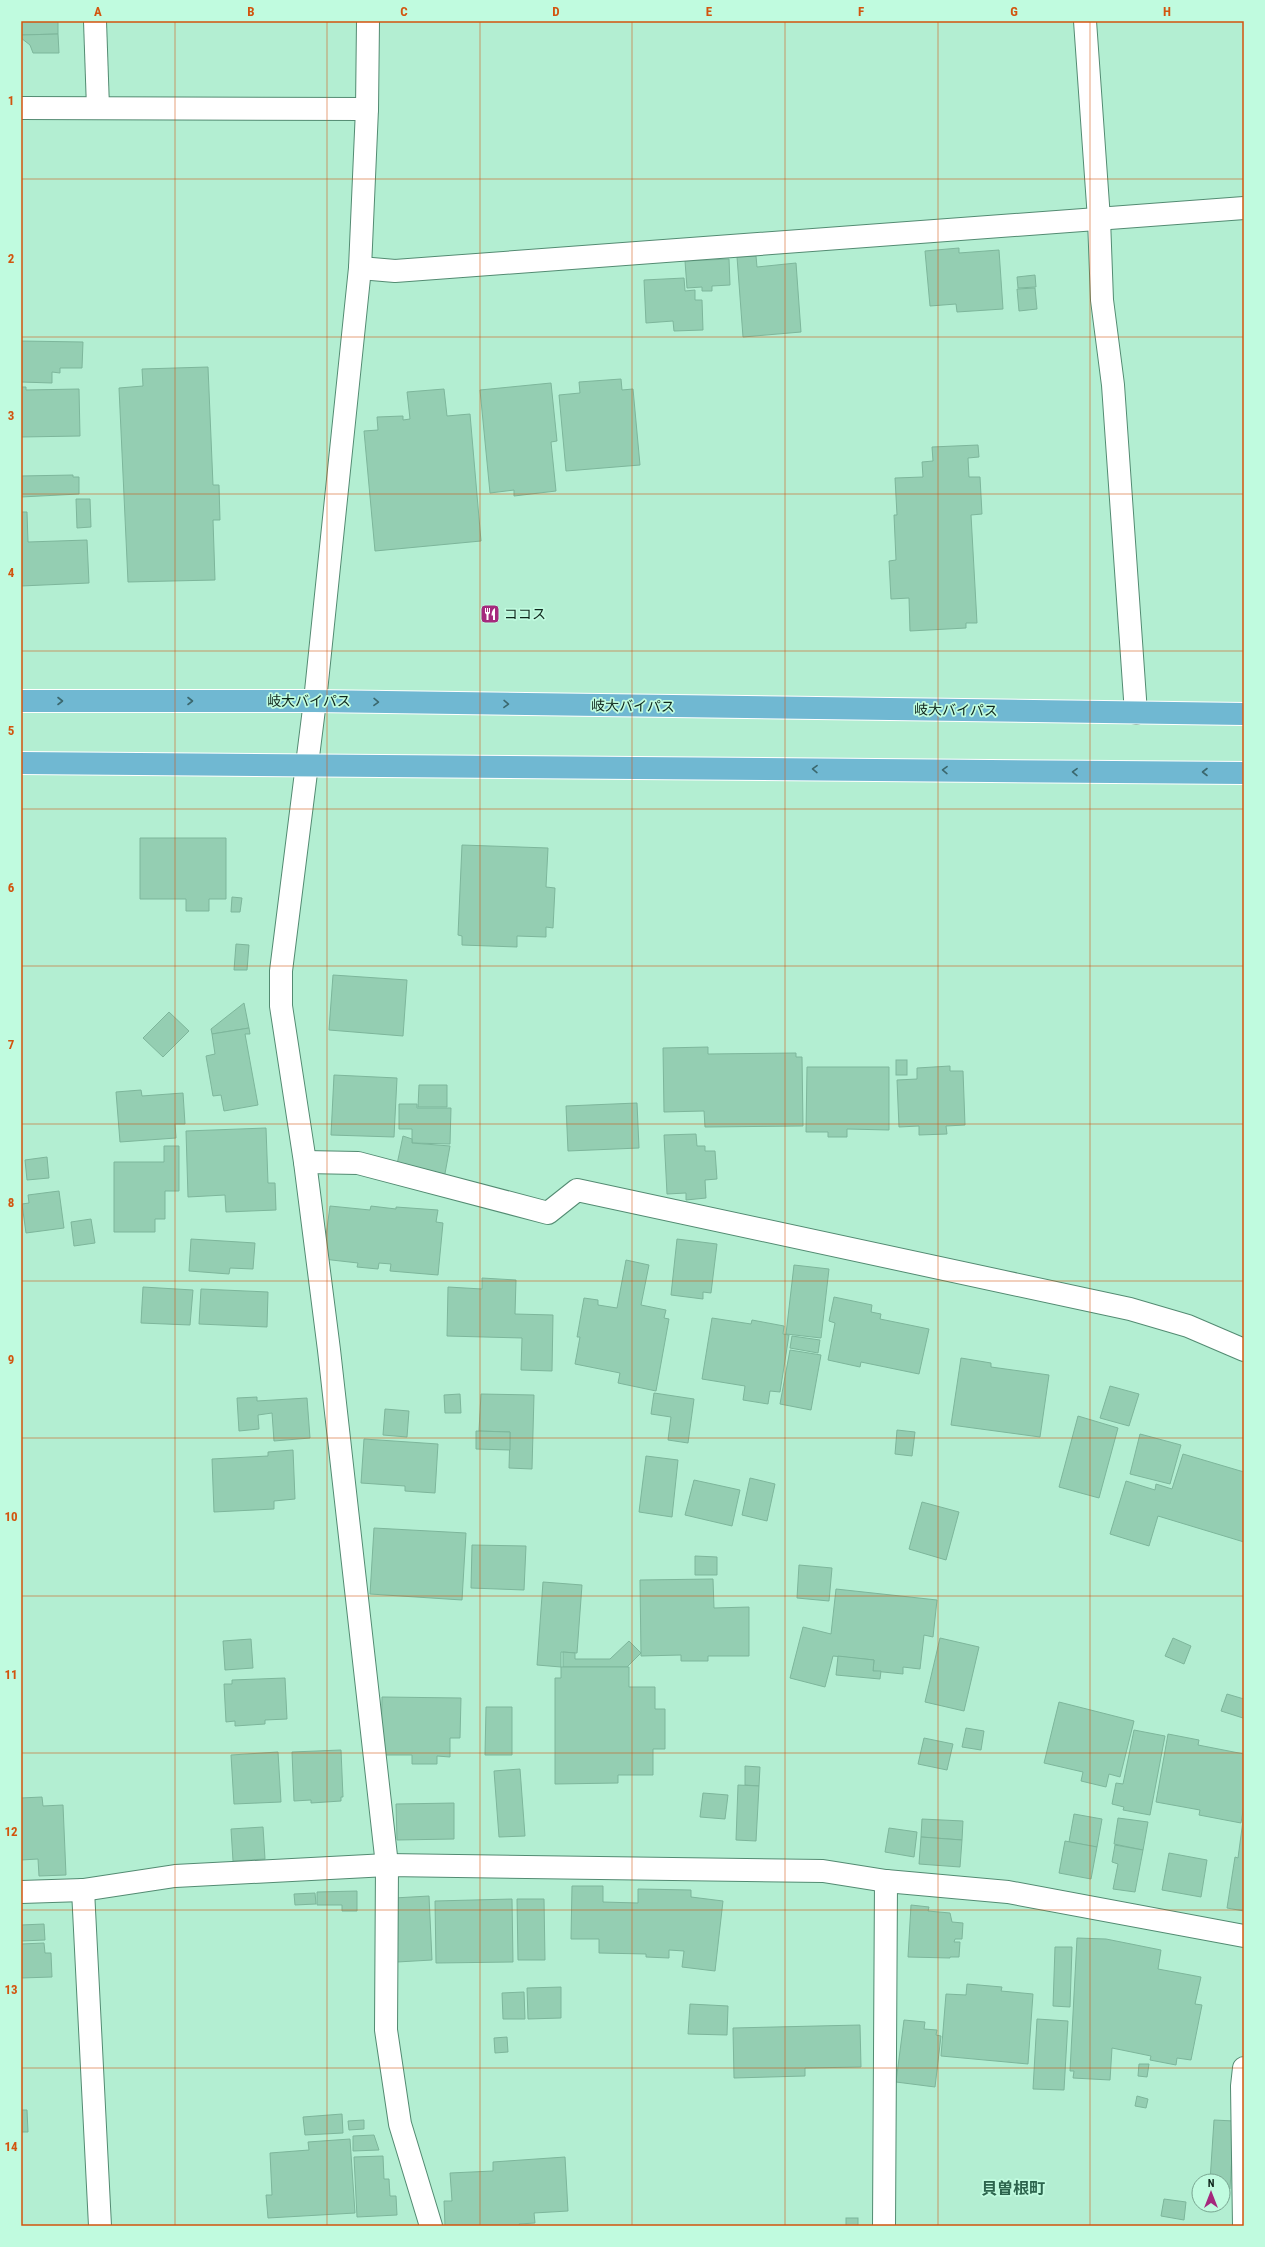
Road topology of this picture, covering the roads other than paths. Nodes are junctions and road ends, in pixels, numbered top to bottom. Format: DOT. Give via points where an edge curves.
graph roads {
  1 [pos="95,21"];
  2 [pos="368,21"];
  3 [pos="1085,21"];
  4 [pos="21,108"];
  5 [pos="98,108"];
  6 [pos="367,109"];
  7 [pos="1244,208"];
  8 [pos="1099,219"];
  9 [pos="360,268"];
  10 [pos="21,701"];
  11 [pos="314,701"];
  12 [pos="1136,713"];
  13 [pos="1244,714"];
  14 [pos="21,764"];
  15 [pos="306,764"];
  16 [pos="1244,773"];
  17 [pos="305,1162"];
  18 [pos="1244,1350"];
  19 [pos="387,1865"];
  20 [pos="886,1881"];
  21 [pos="83,1890"];
  22 [pos="21,1892"];
  23 [pos="1244,1936"];
  24 [pos="1244,2068"];
  25 [pos="100,2226"];
  26 [pos="431,2226"];
  27 [pos="884,2226"];
  28 [pos="1244,2226"];
  1 -- 5 [label="street"];
  2 -- 6 [label="street"];
  3 -- 8 [label="street"];
  4 -- 5 [label="street"];
  5 -- 6 [label="street"];
  6 -- 9 [label="street"];
  7 -- 8 [label="street"];
  8 -- 9 [label="street" via="395,270"];
  8 -- 12 [label="street" via="1102,300 1113,385"];
  9 -- 11 [label="street"];
  10 -- 11 [label="highway, 岐大バイパス, one-way"];
  11 -- 12 [label="highway, 岐大バイパス, one-way"];
  11 -- 15 [label="street"];
  12 -- 13 [label="highway, 岐大バイパス"];
  14 -- 15 [label="highway"];
  16 -- 15 [label="highway, one-way"];
  15 -- 17 [label="street" via="281,971 281,1006"];
  17 -- 18 [label="street" via="358,1163 548,1213 577,1190 1130,1309 1188,1326"];
  17 -- 19 [label="street" via="329,1350"];
  19 -- 20 [label="street" via="823,1871"];
  19 -- 21 [label="street" via="175,1876"];
  19 -- 26 [label="street" via="386,2030 400,2124"];
  20 -- 23 [label="street" via="1008,1892"];
  20 -- 27 [label="street"];
  21 -- 22 [label="street"];
  21 -- 25 [label="street"];
  24 -- 28 [label="street"];
}
